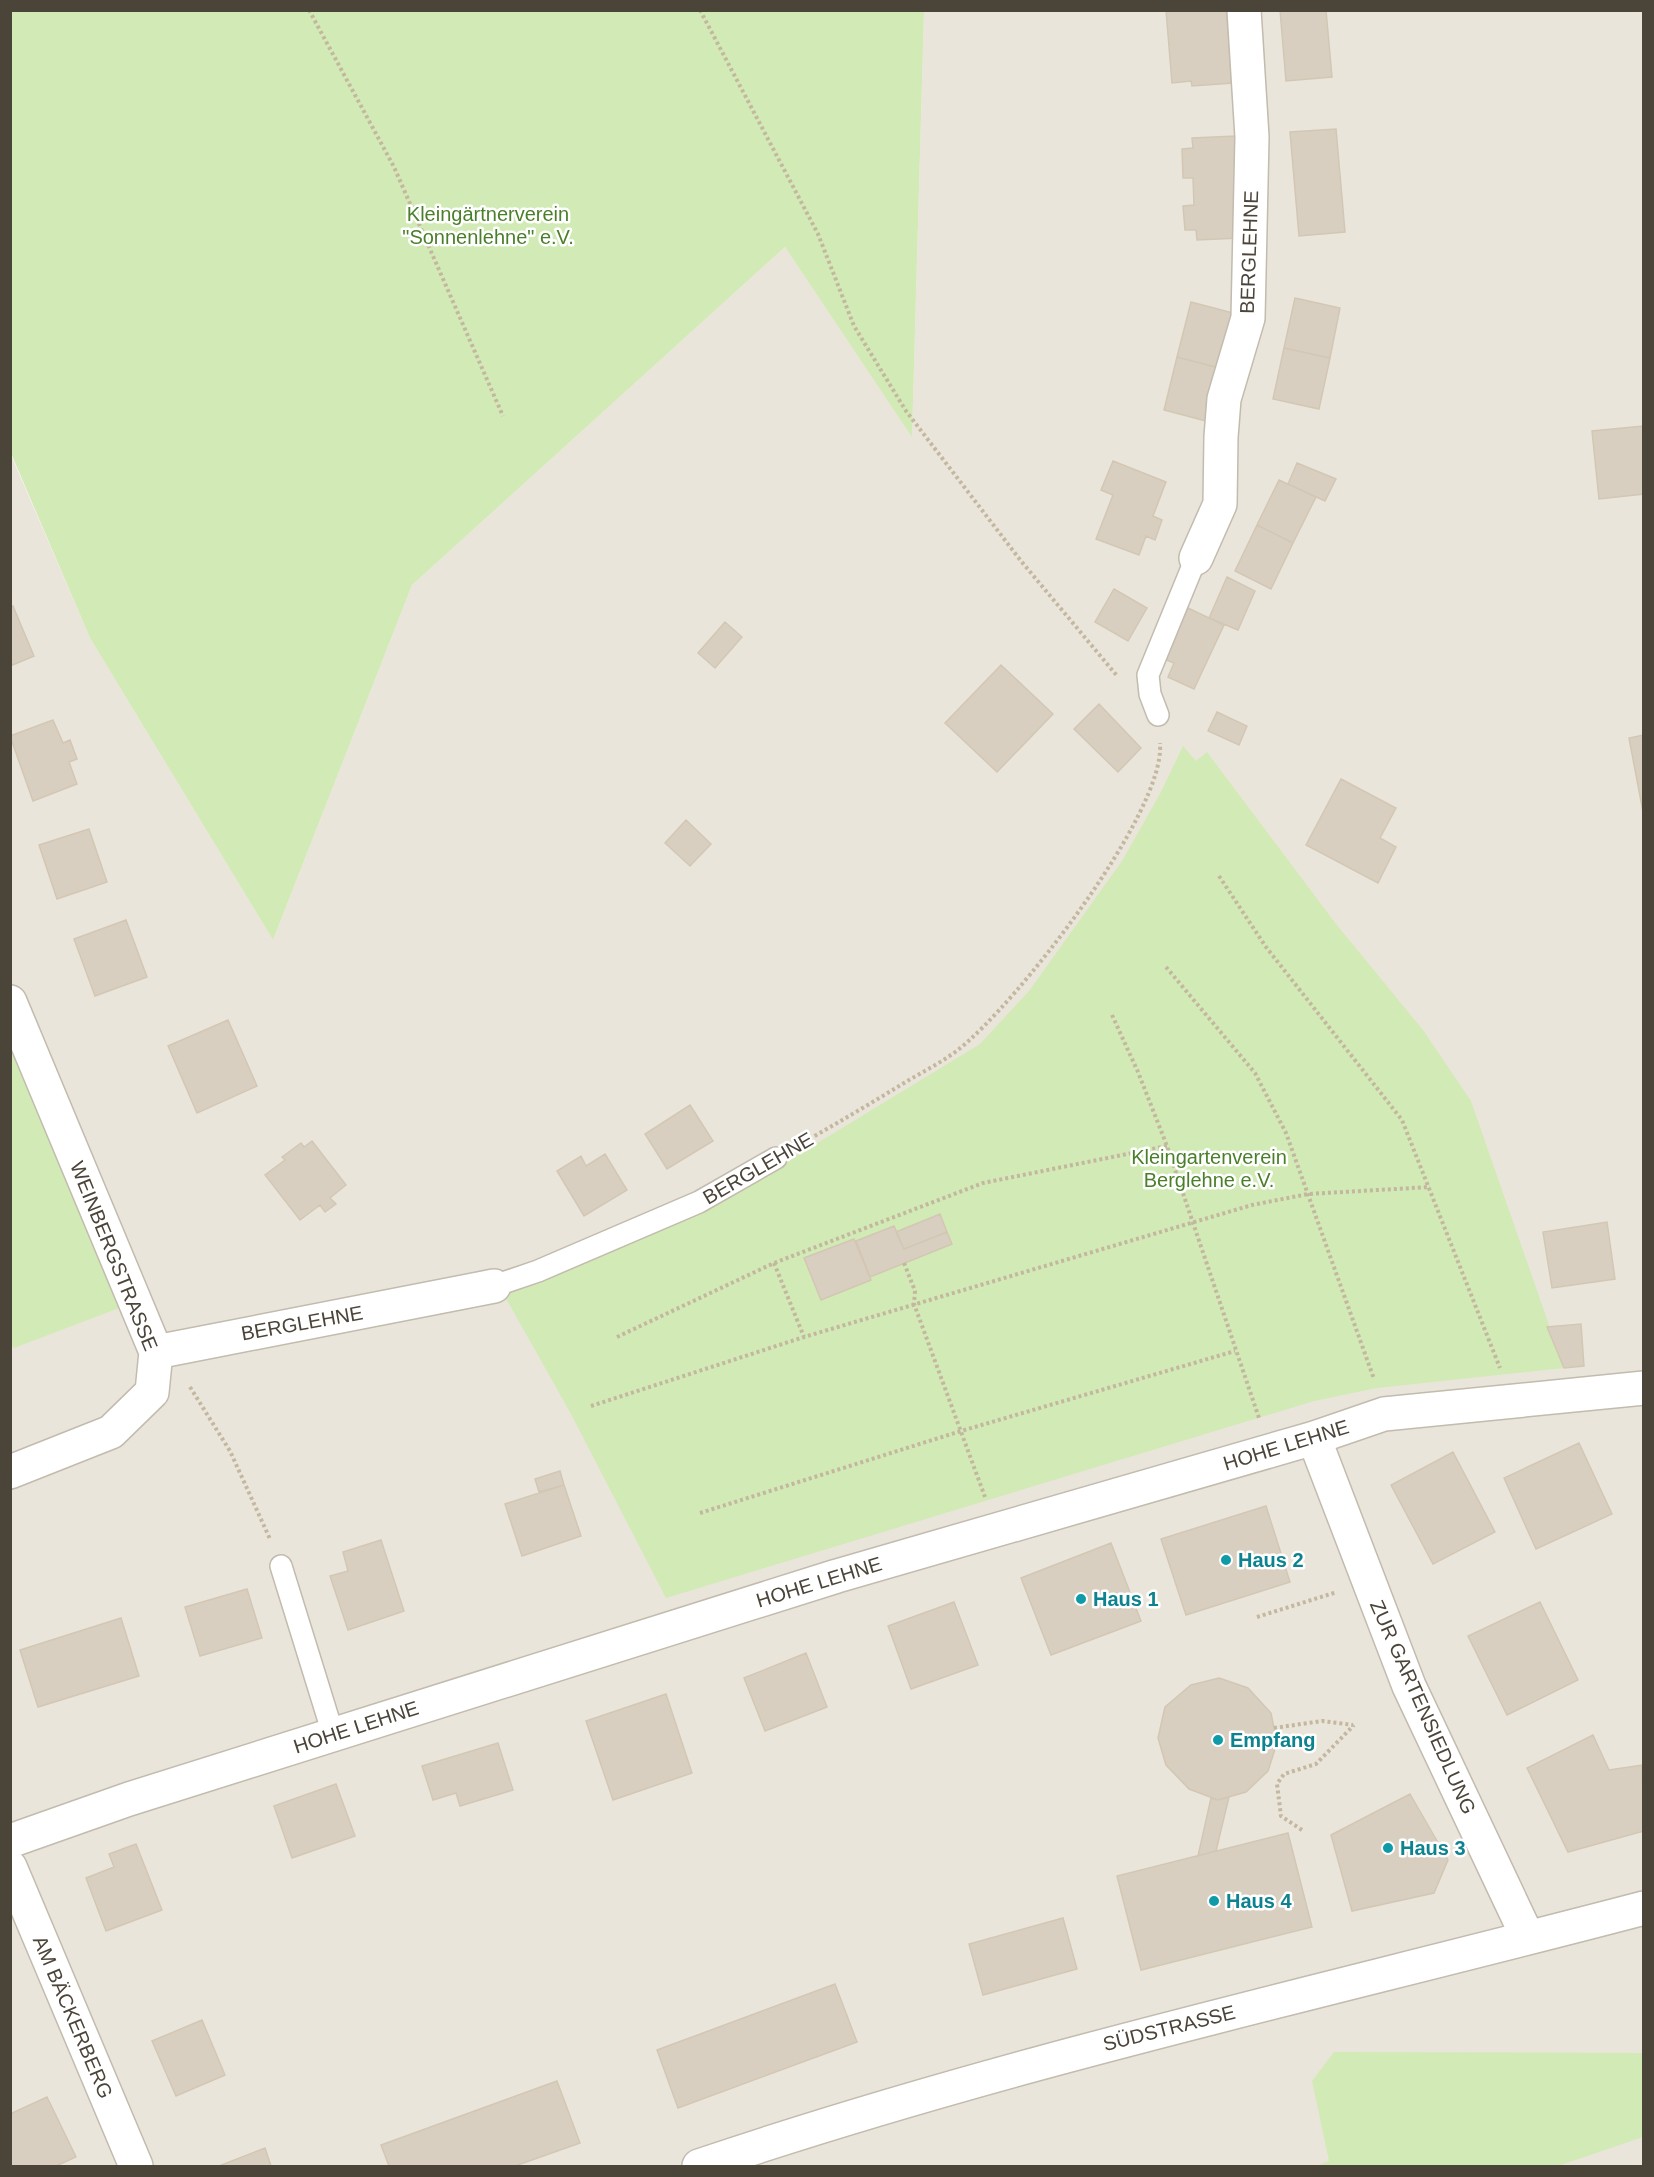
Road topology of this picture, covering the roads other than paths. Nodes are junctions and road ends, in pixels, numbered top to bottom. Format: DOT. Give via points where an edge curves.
graph roads {
  1 [pos="1244,10"];
  2 [pos="1196,558"];
  3 [pos="1158,715"];
  4 [pos="10,1002"];
  5 [pos="776,1158"];
  6 [pos="495,1286"];
  7 [pos="156,1352"];
  8 [pos="1644,1389"];
  9 [pos="1314,1438"];
  10 [pos="10,1472"];
  11 [pos="281,1566"];
  12 [pos="333,1734"];
  13 [pos="10,1841"];
  14 [pos="10,1867"];
  15 [pos="1644,1908"];
  16 [pos="1528,1938"];
  17 [pos="136,2166"];
  18 [pos="699,2166"];
  1 -- 2 [label="street, BERGLEHNE" via="1252,137 1248,318 1224,399 1220,504"];
  2 -- 3 [label="lane" via="1148,675"];
  4 -- 7 [label="street, WEINBERGSTRASSE"];
  5 -- 6 [label="lane, BERGLEHNE" via="699,1202"];
  6 -- 7 [label="street, BERGLEHNE"];
  7 -- 10 [label="street, WEINBERGSTRASSE" via="152,1392 111,1432"];
  8 -- 9 [label="street, HOHE LEHNE" via="1384,1414"];
  9 -- 12 [label="street, HOHE LEHNE" via="837,1576"];
  9 -- 16 [label="street, ZUR GARTENSIEDLUNG" via="1409,1686"];
  11 -- 12 [label="lane"];
  12 -- 13 [label="street, HOHE LEHNE"];
  14 -- 17 [label="street, AM BÄCKERBERG"];
  15 -- 16 [label="street, SÜDSTRASSE"];
  16 -- 18 [label="street, SÜDSTRASSE" via="1063,2055"];
}
